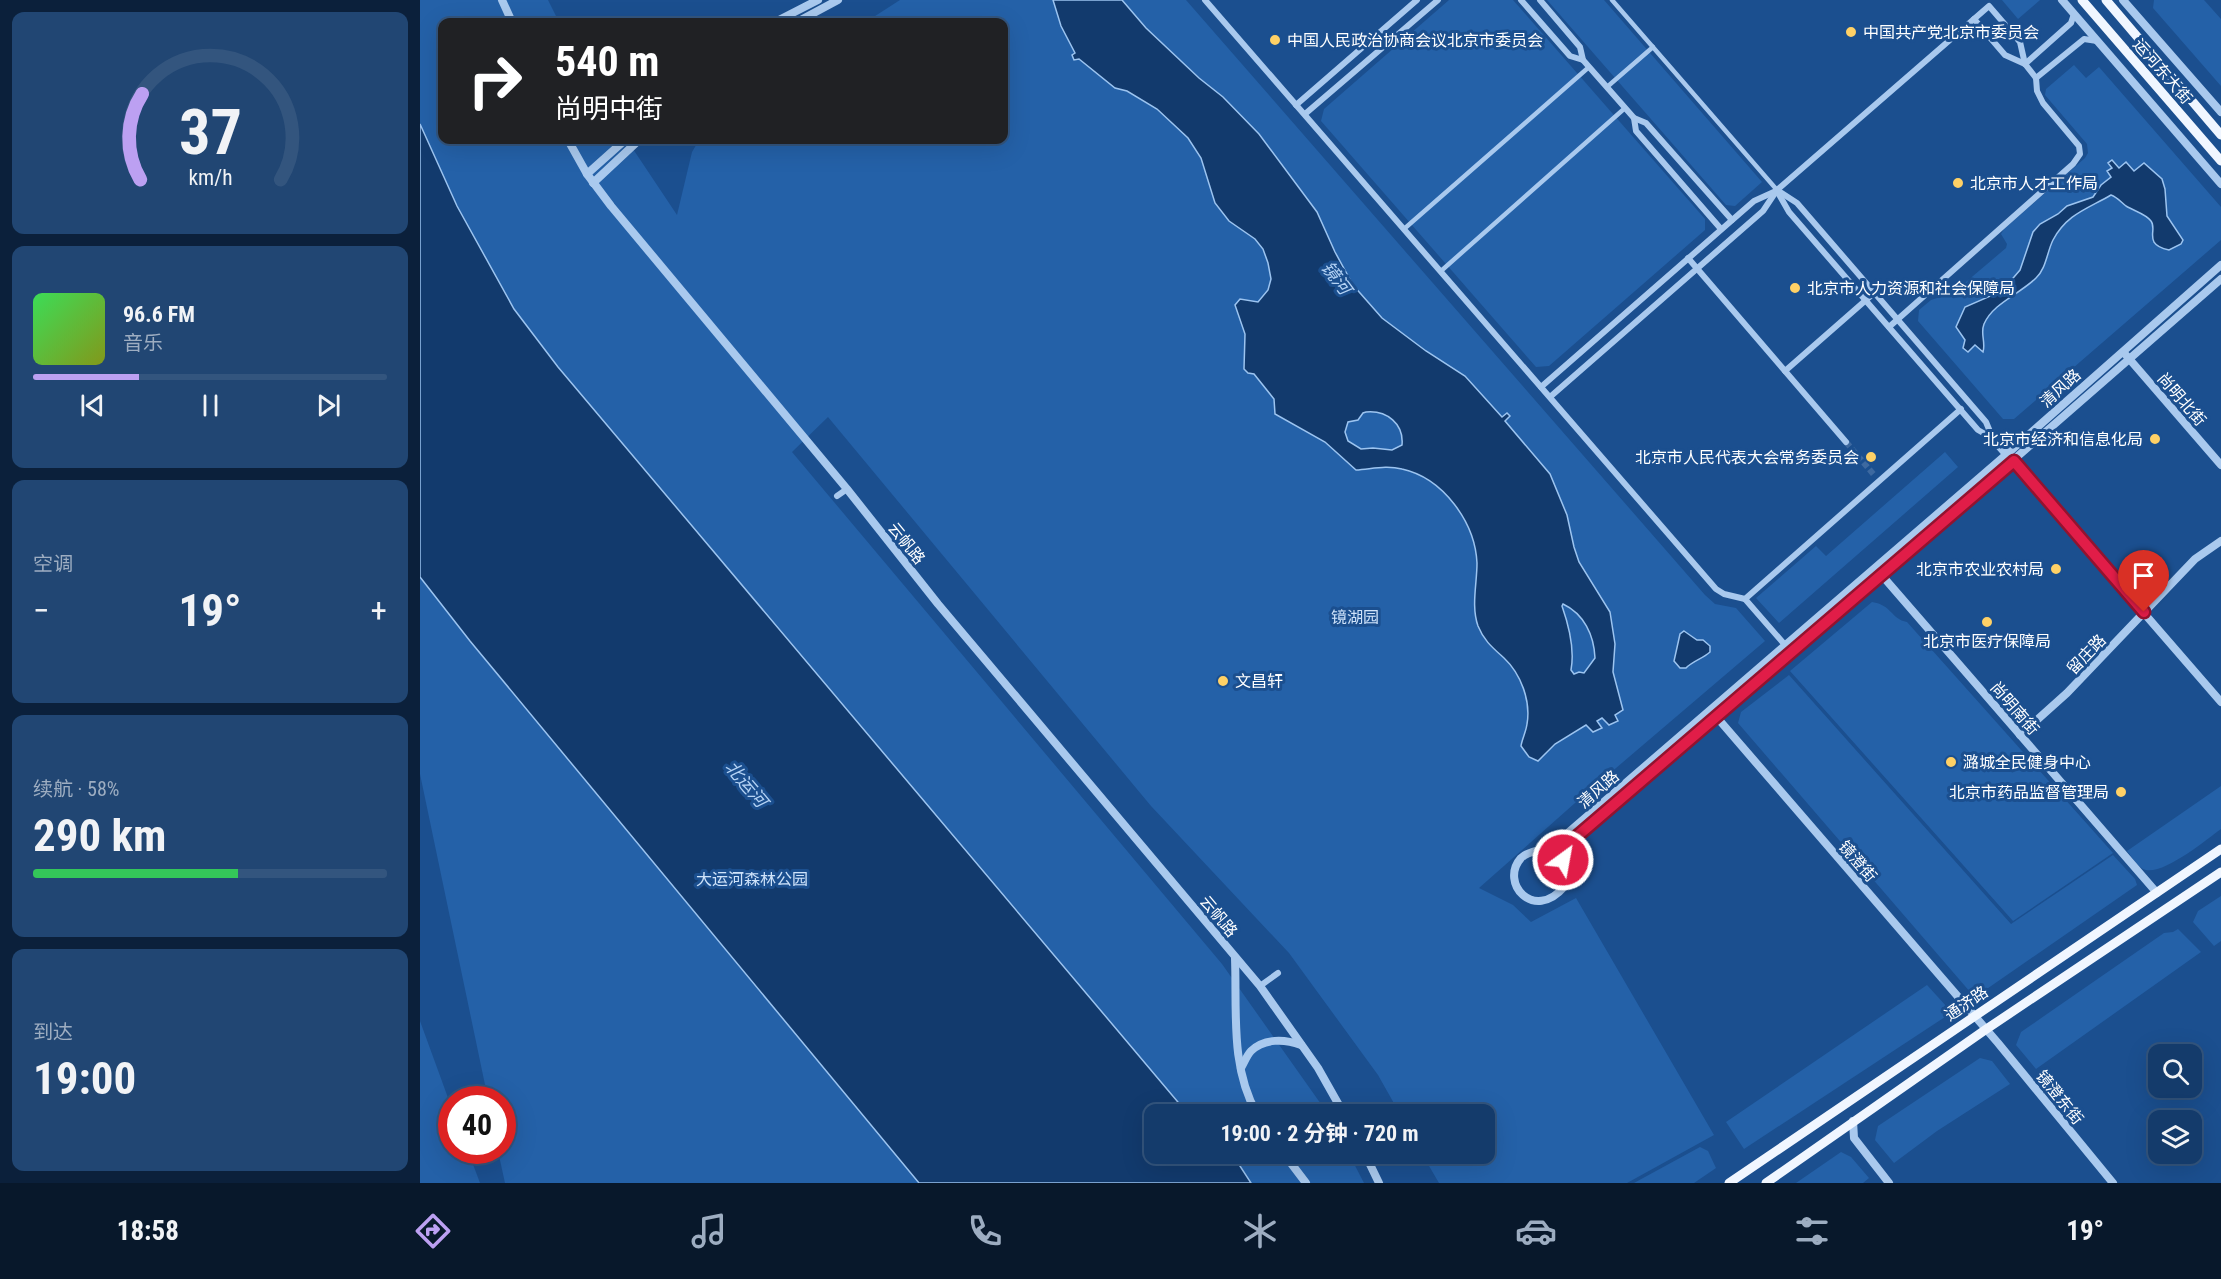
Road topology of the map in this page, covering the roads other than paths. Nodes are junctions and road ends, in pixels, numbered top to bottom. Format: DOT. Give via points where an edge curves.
graph roads {
  1 [pos="502,0"];
  2 [pos="818,0"];
  3 [pos="838,0"];
  4 [pos="1205,0"];
  5 [pos="1417,0"];
  6 [pos="1438,0"];
  7 [pos="1521,0"];
  8 [pos="1540,0"];
  9 [pos="1612,0"];
  10 [pos="2062,0"];
  11 [pos="2082,0"];
  12 [pos="2106,0"];
  13 [pos="2123,0"];
  14 [pos="2074,14"];
  15 [pos="510,18"];
  16 [pos="783,18"];
  17 [pos="804,18"];
  18 [pos="1974,19"];
  19 [pos="2097,41"];
  20 [pos="1653,47"];
  21 [pos="1583,60"];
  22 [pos="2025,64"];
  23 [pos="1589,67"];
  24 [pos="2036,78"];
  25 [pos="1607,87"];
  26 [pos="1296,105"];
  27 [pos="1625,108"];
  28 [pos="2221,112"];
  29 [pos="1305,114"];
  30 [pos="1634,118"];
  31 [pos="2221,135"];
  32 [pos="570,144"];
  33 [pos="621,144"];
  34 [pos="635,144"];
  35 [pos="2221,161"];
  36 [pos="587,174"];
  37 [pos="593,183"];
  38 [pos="2221,184"];
  39 [pos="1777,190"];
  40 [pos="1732,220"];
  41 [pos="1404,229"];
  42 [pos="1721,229"];
  43 [pos="1688,258"];
  44 [pos="2221,265"];
  45 [pos="1697,269"];
  46 [pos="1441,271"];
  47 [pos="2221,279"];
  48 [pos="1874,293"];
  49 [pos="1866,301"];
  50 [pos="1897,320"];
  51 [pos="1889,327"];
  52 [pos="2122,351"];
  53 [pos="2128,358"];
  54 [pos="1785,371"];
  55 [pos="1541,387"];
  56 [pos="1550,397"];
  57 [pos="1961,409"];
  58 [pos="1993,439"];
  59 [pos="1846,442"];
  60 [pos="2007,454"];
  61 [pos="2014,461"];
  62 [pos="2221,465"];
  63 [pos="847,489"];
  64 [pos="837,496"];
  65 [pos="2221,541"];
  66 [pos="1875,568"];
  67 [pos="1882,575"];
  68 [pos="1745,599"];
  69 [pos="2144,612"];
  70 [pos="1786,646"];
  71 [pos="1792,653"];
  72 [pos="2221,702"];
  73 [pos="1714,713"];
  74 [pos="2020,735"];
  75 [pos="2221,849"];
  76 [pos="2221,872"];
  77 [pos="2157,893"];
  78 [pos="1235,957"];
  79 [pos="1278,973"];
  80 [pos="1260,986"];
  81 [pos="1973,1017"];
  82 [pos="1985,1030"];
  83 [pos="1302,1045"];
  84 [pos="1240,1068"];
  85 [pos="1252,1104"];
  86 [pos="1338,1104"];
  87 [pos="1853,1121"];
  88 [pos="1292,1164"];
  89 [pos="1370,1164"];
  90 [pos="1732,1181"];
  91 [pos="1306,1183"];
  92 [pos="1379,1183"];
  93 [pos="1766,1183"];
  94 [pos="1889,1183"];
  95 [pos="2113,1183"];
  1 -- 15 [label="street"];
  2 -- 16 [label="street"];
  3 -- 17 [label="street"];
  4 -- 26 [label="street"];
  5 -- 26 [label="street"];
  6 -- 29 [label="street"];
  7 -- 21 [label="street" via="1570,56"];
  8 -- 21 [label="street" via="1580,46"];
  9 -- 20 [label="street"];
  10 -- 14 [label="street"];
  11 -- 35 [label="main road, 运河东大街"];
  12 -- 31 [label="main road, 运河东大街"];
  13 -- 28 [label="street"];
  14 -- 19 [label="street"];
  14 -- 22 [label="street" via="2071,23"];
  18 -- 22 [label="street" via="2006,55"];
  18 -- 22 [label="street" via="1989,6 2020,42"];
  18 -- 39 [label="street"];
  19 -- 24 [label="street" via="2084,39"];
  19 -- 38 [label="street"];
  20 -- 25 [label="street"];
  20 -- 39 [label="street"];
  21 -- 23 [label="street"];
  22 -- 24 [label="street"];
  23 -- 25 [label="street"];
  23 -- 41 [label="street"];
  24 -- 50 [label="street" via="2040,97 2079,146 2080,154"];
  25 -- 27 [label="street"];
  26 -- 29 [label="street"];
  27 -- 30 [label="street"];
  27 -- 46 [label="street"];
  29 -- 41 [label="street"];
  30 -- 40 [label="street" via="1646,123"];
  30 -- 42 [label="street" via="1636,131"];
  32 -- 36 [label="street, 云帆路"];
  33 -- 36 [label="street"];
  34 -- 37 [label="street"];
  36 -- 37 [label="street, 云帆路"];
  37 -- 63 [label="street, 云帆路"];
  39 -- 40 [label="street" via="1754,201"];
  39 -- 45 [label="street" via="1763,211"];
  39 -- 48 [label="street" via="1797,203"];
  39 -- 49 [label="street" via="1789,212"];
  40 -- 42 [label="street"];
  41 -- 46 [label="street"];
  42 -- 43 [label="street"];
  43 -- 45 [label="street"];
  43 -- 55 [label="street"];
  44 -- 52 [label="street, 清风路"];
  45 -- 54 [label="street"];
  45 -- 56 [label="street"];
  46 -- 55 [label="street"];
  47 -- 53 [label="street, 清风路"];
  48 -- 49 [label="street"];
  48 -- 50 [label="street"];
  49 -- 51 [label="street"];
  49 -- 54 [label="street"];
  50 -- 51 [label="street"];
  50 -- 58 [label="street" via="1986,422"];
  51 -- 57 [label="street"];
  52 -- 53 [label="street, 尚明北街"];
  52 -- 60 [label="street, 清风路"];
  53 -- 61 [label="street, 清风路"];
  53 -- 62 [label="street, 尚明北街"];
  54 -- 59 [label="street"];
  55 -- 56 [label="street"];
  56 -- 68 [label="street" via="1716,589"];
  57 -- 58 [label="street" via="1978,430"];
  57 -- 68 [label="street"];
  58 -- 60 [label="street"];
  60 -- 61 [label="street"];
  60 -- 66 [label="street, 清风路"];
  61 -- 67 [label="street, 清风路"];
  61 -- 69 [label="street"];
  63 -- 64 [label="street"];
  63 -- 78 [label="street, 云帆路" via="938,604"];
  65 -- 69 [label="street, 留庄路" via="2195,559"];
  66 -- 67 [label="street, 尚明南街"];
  66 -- 70 [label="street, 清风路"];
  67 -- 71 [label="street, 清风路"];
  67 -- 74 [label="street, 尚明南街"];
  68 -- 70 [label="street"];
  69 -- 72 [label="street"];
  69 -- 74 [label="street, 留庄路" via="2067,693"];
  70 -- 71 [label="street"];
  70 -- 73 [label="street, 清风路"];
  71 -- 73 [label="street, 清风路"];
  73 -- 73 [label="street, 清风路" via="1553,844 1521,859 1514,879 1520,892 1530,901 1543,902 1556,896 1564,887 1567,846"];
  73 -- 81 [label="street, 镜澄街"];
  74 -- 77 [label="street, 尚明南街"];
  75 -- 77 [label="main road, 通济路"];
  76 -- 82 [label="main road, 通济路"];
  77 -- 81 [label="main road, 通济路"];
  78 -- 80 [label="street, 云帆路"];
  78 -- 84 [label="street, 云帆路"];
  79 -- 80 [label="street"];
  80 -- 83 [label="street, 云帆路"];
  81 -- 82 [label="street, 镜澄街"];
  81 -- 90 [label="main road, 通济路"];
  82 -- 87 [label="main road, 通济路"];
  82 -- 95 [label="street, 镜澄东街"];
  83 -- 84 [label="street" via="1282,1040 1263,1042 1251,1051"];
  83 -- 86 [label="street, 云帆路"];
  84 -- 85 [label="street, 云帆路"];
  87 -- 93 [label="main road, 通济路"];
  87 -- 94 [label="street" via="1854,1138"];
  88 -- 91 [label="street"];
  89 -- 92 [label="street"];
}
